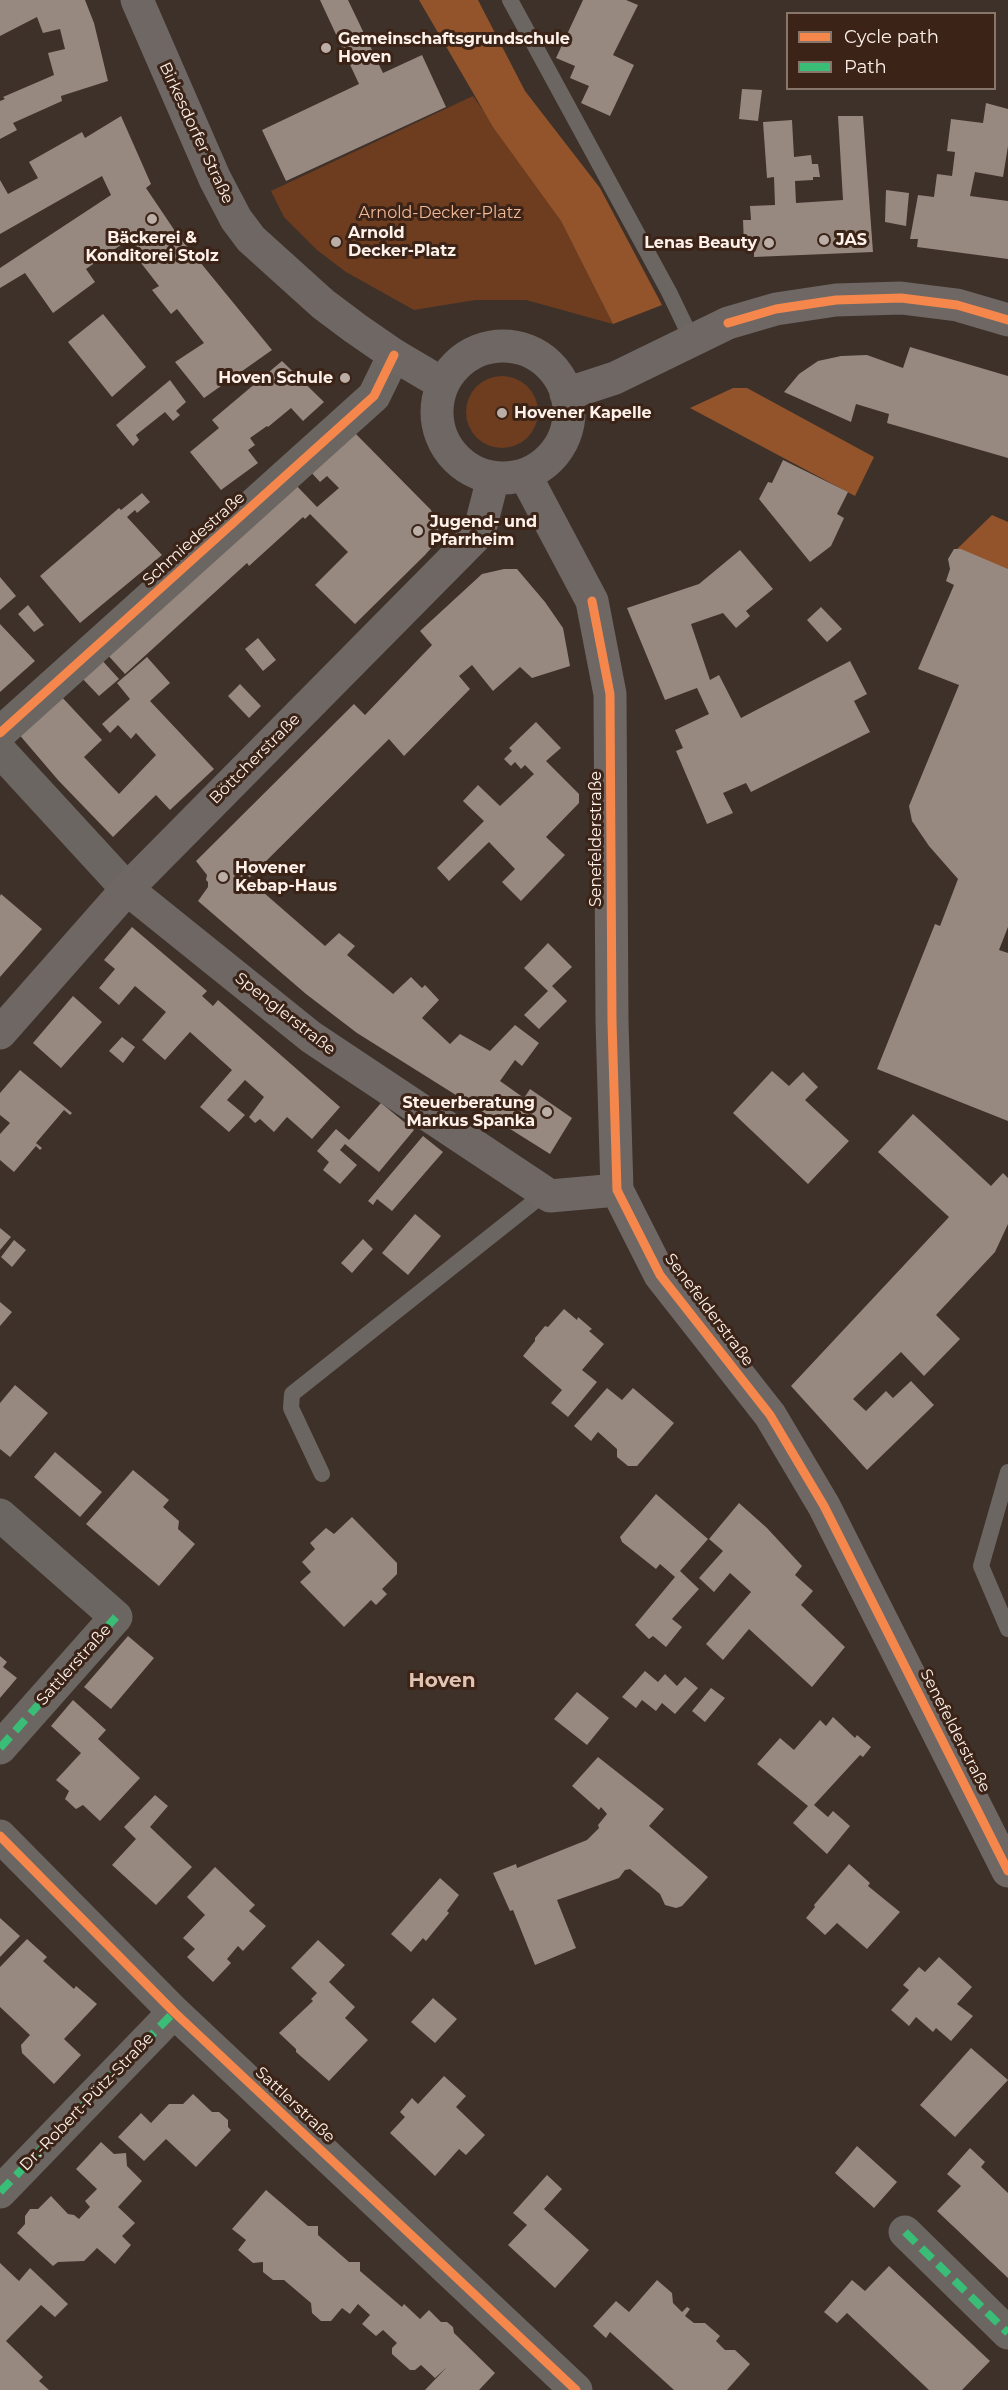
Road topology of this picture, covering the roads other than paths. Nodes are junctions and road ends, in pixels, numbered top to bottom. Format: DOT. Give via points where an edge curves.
graph roads {
  1 [pos="137,0"];
  2 [pos="510,0"];
  3 [pos="1008,320"];
  4 [pos="692,340"];
  5 [pos="394,356"];
  6 [pos="442,384"];
  7 [pos="566,394"];
  8 [pos="525,475"];
  9 [pos="493,478"];
  10 [pos="0,733"];
  11 [pos="0,751"];
  12 [pos="128,888"];
  13 [pos="0,1033"];
  14 [pos="617,1190"];
  15 [pos="546,1193"];
  16 [pos="1008,1472"];
  17 [pos="322,1474"];
  18 [pos="0,1515"];
  19 [pos="1008,1629"];
  20 [pos="0,1748"];
  21 [pos="0,1836"];
  22 [pos="1008,1871"];
  23 [pos="174,2012"];
  24 [pos="0,2192"];
  25 [pos="905,2232"];
  26 [pos="1008,2333"];
  27 [pos="576,2390"];
  1 -- 5 [label="main road, Birkesdorfer Straße" via="214,180 236,219 251,239 323,304"];
  2 -- 4 [label="lane"];
  3 -- 4 [label="main road" via="957,305 901,298 836,300 776,309 728,323"];
  4 -- 7 [label="main road" via="615,378"];
  5 -- 6 [label="main road, Birkesdorfer Straße"];
  5 -- 10 [label="street, Schmiedestraße" via="374,396"];
  6 -- 7 [label="main road" via="455,366 472,354 493,347 514,347 535,354 552,368"];
  6 -- 9 [label="main road" via="437,424 444,444 456,460 473,472"];
  7 -- 8 [label="main road" via="567,429 559,448 544,464"];
  8 -- 9 [label="main road"];
  8 -- 14 [label="main road, Senefelderstraße" via="592,601 610,694"];
  9 -- 12 [label="main road, Böttcherstraße" via="478,533"];
  11 -- 12 [label="street, Spenglerstraße"];
  12 -- 13 [label="main road, Böttcherstraße"];
  12 -- 15 [label="main road, Spenglerstraße" via="310,1037"];
  14 -- 15 [label="main road" via="550,1196"];
  14 -- 22 [label="main road, Senefelderstraße" via="660,1275 770,1415 824,1506"];
  15 -- 17 [label="lane" via="292,1394 291,1408"];
  16 -- 19 [label="lane" via="981,1566"];
  18 -- 20 [label="street, Sattlerstraße" via="116,1617"];
  21 -- 23 [label="street, Sattlerstraße"];
  23 -- 24 [label="street, Dr.-Robert-Pütz-Straße"];
  23 -- 27 [label="street, Sattlerstraße"];
  25 -- 26 [label="street"];
}
